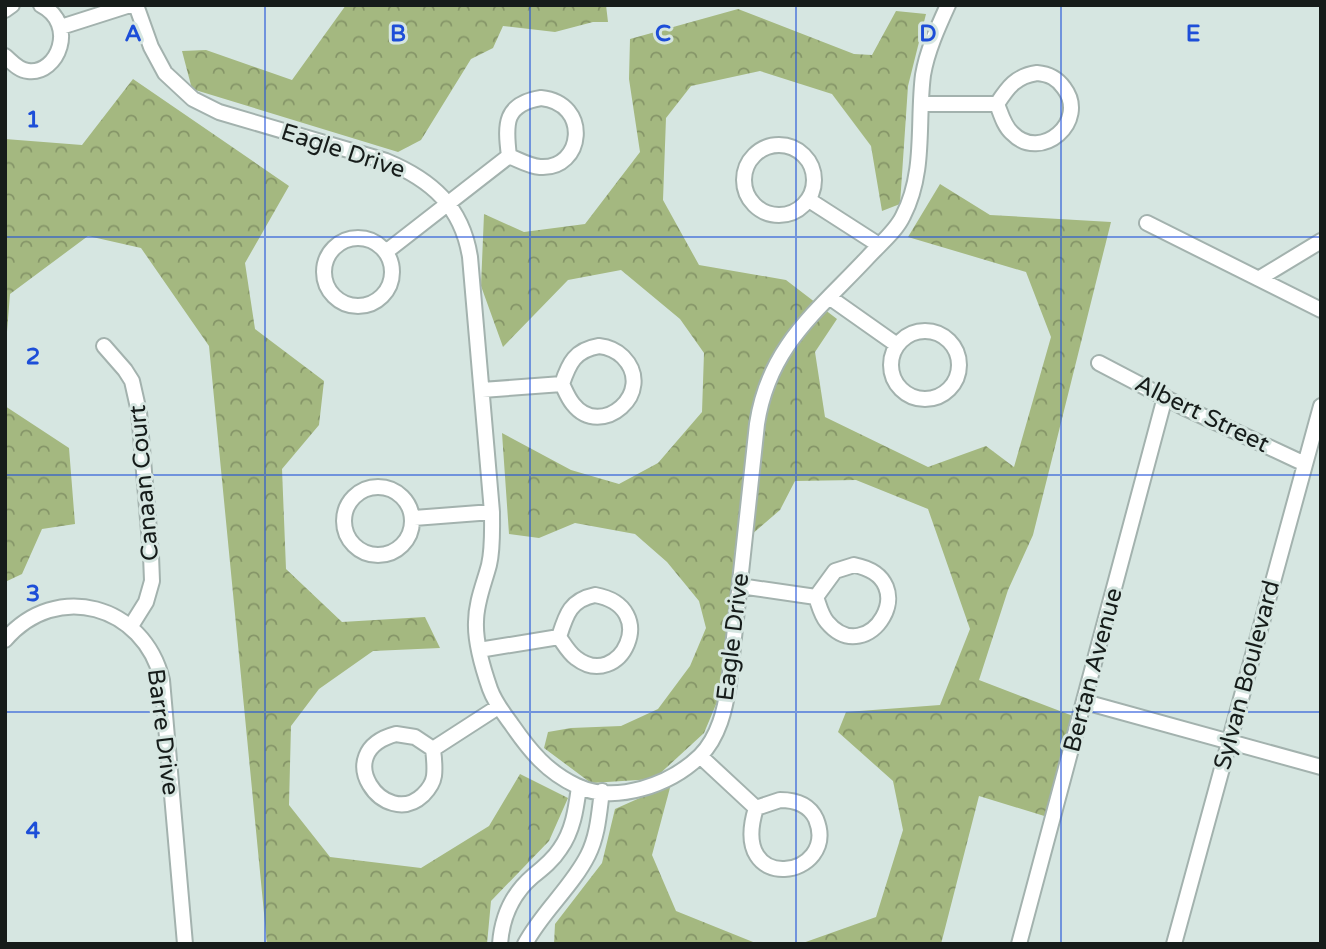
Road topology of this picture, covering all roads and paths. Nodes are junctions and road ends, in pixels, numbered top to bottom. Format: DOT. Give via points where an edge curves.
graph roads {
  1 [pos="12,5"];
  2 [pos="41,5"];
  3 [pos="130,5"];
  4 [pos="136,5"];
  5 [pos="948,5"];
  6 [pos="5,10"];
  7 [pos="61,27"];
  8 [pos="5,56"];
  9 [pos="922,104"];
  10 [pos="997,104"];
  11 [pos="509,156"];
  12 [pos="809,200"];
  13 [pos="448,203"];
  14 [pos="1147,223"];
  15 [pos="1321,242"];
  16 [pos="879,245"];
  17 [pos="387,251"];
  18 [pos="1260,278"];
  19 [pos="829,297"];
  20 [pos="1321,310"];
  21 [pos="897,345"];
  22 [pos="104,346"];
  23 [pos="1099,363"];
  24 [pos="562,384"];
  25 [pos="482,390"];
  26 [pos="1166,397"];
  27 [pos="1321,406"];
  28 [pos="1305,464"];
  29 [pos="492,512"];
  30 [pos="414,518"];
  31 [pos="740,586"];
  32 [pos="816,597"];
  33 [pos="131,626"];
  34 [pos="559,636"];
  35 [pos="5,640"];
  36 [pos="479,650"];
  37 [pos="1085,702"];
  38 [pos="498,707"];
  39 [pos="1229,742"];
  40 [pos="433,749"];
  41 [pos="700,756"];
  42 [pos="1321,767"];
  43 [pos="579,787"];
  44 [pos="602,791"];
  45 [pos="756,808"];
  46 [pos="185,944"];
  47 [pos="500,944"];
  48 [pos="524,944"];
  49 [pos="1019,944"];
  50 [pos="1174,944"];
  1 -- 6 [label="street"];
  2 -- 7 [label="street" via="56,16"];
  3 -- 7 [label="street"];
  4 -- 13 [label="street, Eagle Drive" via="165,73 193,99 386,161 414,173"];
  5 -- 9 [label="street, Eagle Drive" via="925,65"];
  7 -- 8 [label="street" via="58,53 43,68 26,71"];
  9 -- 10 [label="street"];
  9 -- 16 [label="street, Eagle Drive" via="911,198 899,223"];
  10 -- 10 [label="street" via="1011,133 1029,143 1038,144 1062,132 1072,114 1068,92 1046,74 1025,74 1015,80"];
  11 -- 11 [label="street" via="507,124 517,106 526,100 552,99 571,113 577,134 564,159 542,168"];
  11 -- 13 [label="street"];
  12 -- 12 [label="street" via="813,173 796,149 770,147 751,160 746,189 760,211 781,215"];
  12 -- 16 [label="street"];
  13 -- 17 [label="street"];
  13 -- 25 [label="street, Eagle Drive" via="467,239"];
  14 -- 18 [label="street"];
  15 -- 18 [label="street"];
  16 -- 19 [label="street, Eagle Drive"];
  17 -- 17 [label="street" via="362,237 334,245 326,255 324,274 335,298 355,306 382,298 392,273"];
  18 -- 20 [label="street"];
  19 -- 21 [label="street"];
  19 -- 31 [label="street, Eagle Drive" via="786,346 762,395"];
  21 -- 21 [label="street" via="892,373 909,396 937,397 958,376 958,355 944,335 914,332"];
  22 -- 33 [label="street, Canaan Court" via="132,381 139,412 152,571 146,602"];
  23 -- 26 [label="street, Albert Street"];
  24 -- 24 [label="street" via="573,404 598,416 627,403 634,379 629,363 619,353 599,346 574,357"];
  24 -- 25 [label="street"];
  25 -- 29 [label="street, Eagle Drive"];
  26 -- 28 [label="street, Albert Street"];
  26 -- 37 [label="street, Bertan Avenue"];
  27 -- 28 [label="street, Sylvan Boulevard"];
  28 -- 39 [label="street, Sylvan Boulevard"];
  29 -- 30 [label="street"];
  29 -- 36 [label="street, Eagle Drive" via="492,550 476,622"];
  30 -- 30 [label="street" via="399,493 373,486 348,505 344,517 350,540 360,551 380,556 399,549 408,539"];
  31 -- 32 [label="street"];
  31 -- 41 [label="street, Eagle Drive" via="725,708"];
  32 -- 32 [label="street" via="826,621 843,634 870,632 887,612 884,585 864,567 835,571"];
  33 -- 35 [label="street, Barre Drive" via="104,612 72,607 34,617"];
  33 -- 46 [label="street, Barre Drive" via="150,649 162,680"];
  34 -- 34 [label="street" via="574,657 602,665 626,649 631,627 619,603 595,595 584,597 567,611"];
  34 -- 36 [label="street"];
  36 -- 38 [label="street, Eagle Drive"];
  37 -- 39 [label="street"];
  37 -- 49 [label="street, Bertan Avenue"];
  38 -- 40 [label="street"];
  38 -- 43 [label="street, Eagle Drive" via="534,756"];
  39 -- 42 [label="street"];
  39 -- 50 [label="street, Sylvan Boulevard"];
  40 -- 40 [label="street" via="405,734 384,737 366,757 364,775 379,797 397,803 418,799 434,776"];
  41 -- 44 [label="street, Eagle Drive" via="654,785"];
  41 -- 45 [label="street"];
  43 -- 44 [label="street, Eagle Drive"];
  43 -- 47 [label="street" via="566,841 511,902"];
  44 -- 48 [label="street" via="586,858"];
  45 -- 45 [label="street" via="780,800 807,808 818,828 811,859 798,868 783,870 759,859 750,841"];
}
